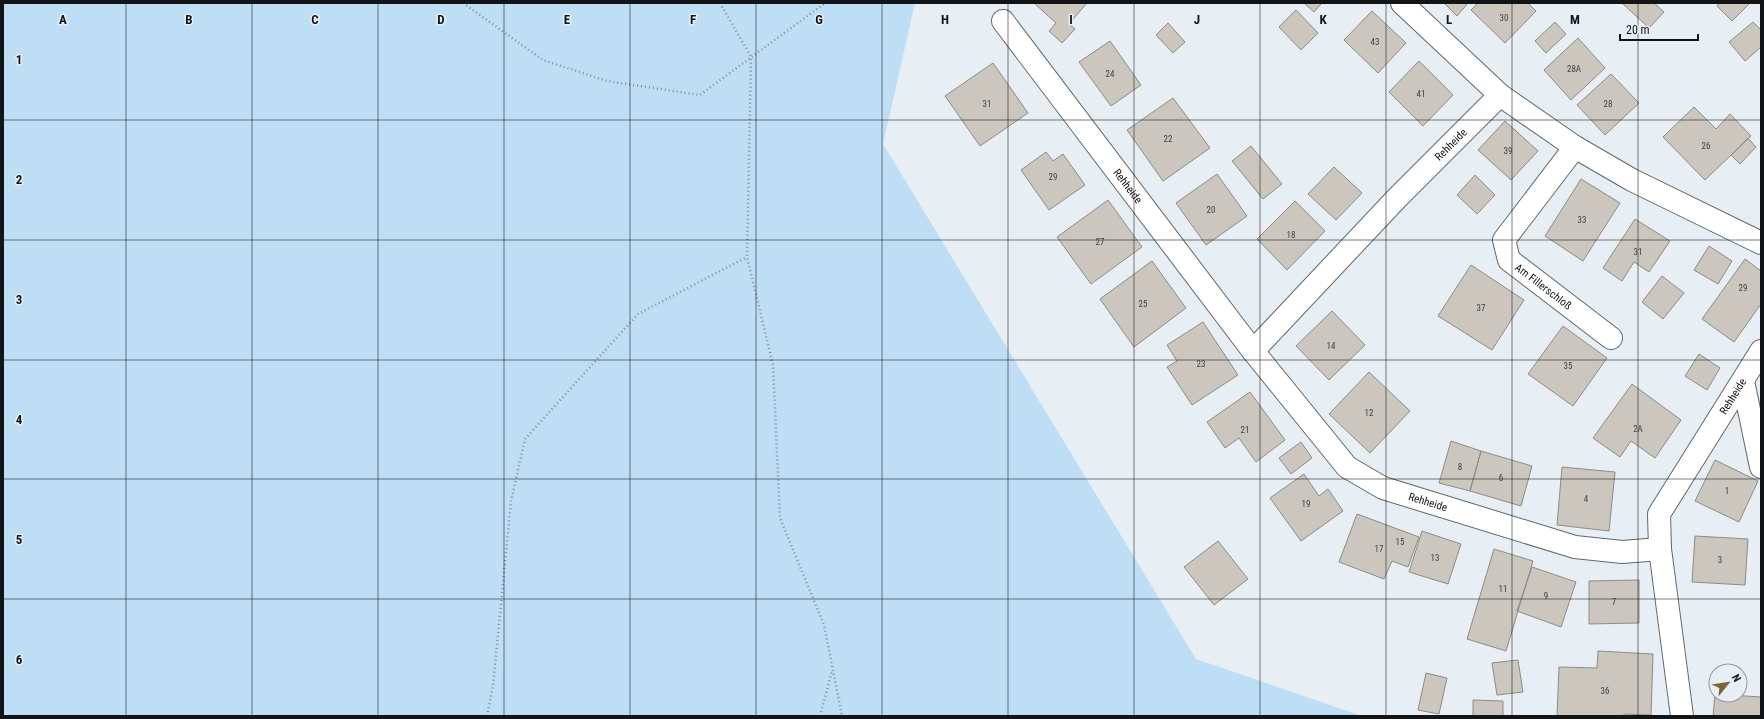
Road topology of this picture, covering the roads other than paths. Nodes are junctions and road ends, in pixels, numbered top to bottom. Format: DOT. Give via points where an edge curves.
graph roads {
  1 [pos="1402,3"];
  2 [pos="1003,21"];
  3 [pos="1500,95"];
  4 [pos="1575,147"];
  5 [pos="1761,243"];
  6 [pos="1611,338"];
  7 [pos="1252,351"];
  8 [pos="1761,351"];
  9 [pos="1743,380"];
  10 [pos="1761,467"];
  11 [pos="1660,549"];
  12 [pos="1682,716"];
  1 -- 3 [label="street"];
  2 -- 7 [label="street, Rehheide"];
  3 -- 4 [label="street"];
  3 -- 7 [label="street, Rehheide" via="1397,198"];
  4 -- 5 [label="street" via="1632,180"];
  4 -- 6 [label="street, Am Fillerschloß" via="1504,240 1508,260"];
  7 -- 11 [label="street, Rehheide" via="1347,467 1383,488 1575,547 1622,552"];
  8 -- 9 [label="street, Rehheide"];
  9 -- 10 [label="street"];
  9 -- 11 [label="street, Rehheide" via="1659,514"];
  11 -- 12 [label="street, Rehheide"];
}
